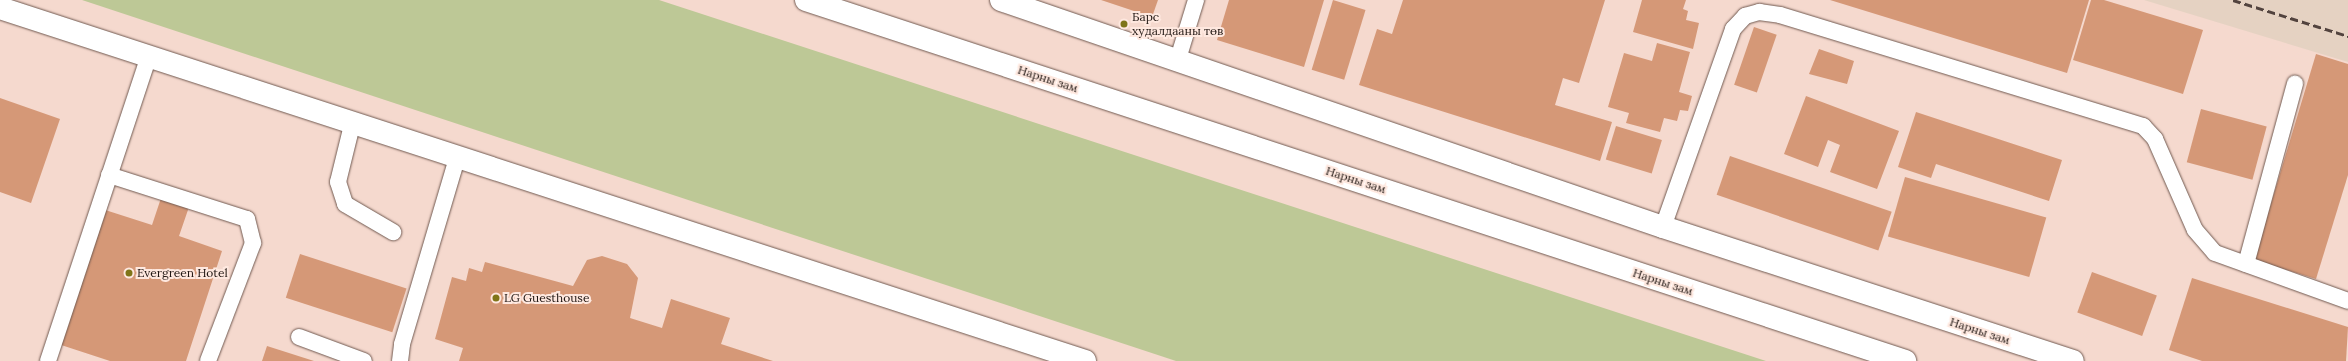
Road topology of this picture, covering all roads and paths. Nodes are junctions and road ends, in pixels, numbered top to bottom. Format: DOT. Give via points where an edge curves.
graph roads {
  1 [pos="806,0"];
  2 [pos="1001,0"];
  3 [pos="1196,0"];
  4 [pos="0,8"];
  5 [pos="149,55"];
  6 [pos="1178,59"];
  7 [pos="2295,84"];
  8 [pos="353,121"];
  9 [pos="458,155"];
  10 [pos="109,175"];
  11 [pos="1663,227"];
  12 [pos="393,232"];
  13 [pos="2246,264"];
  14 [pos="2348,301"];
  15 [pos="299,337"];
  16 [pos="48,361"];
  17 [pos="208,361"];
  18 [pos="364,361"];
  19 [pos="400,361"];
  20 [pos="1085,361"];
  21 [pos="1905,361"];
  22 [pos="2072,361"];
  1 -- 21 [label="main road, Нарны зам"];
  2 -- 6 [label="main road, Нарны зам"];
  3 -- 6 [label="lane"];
  4 -- 5 [label="main road"];
  5 -- 8 [label="main road"];
  5 -- 10 [label="lane"];
  6 -- 11 [label="main road, Нарны зам"];
  7 -- 13 [label="lane"];
  8 -- 9 [label="main road"];
  8 -- 12 [label="lane" via="338,182 345,204"];
  9 -- 19 [label="lane" via="402,344"];
  9 -- 20 [label="main road"];
  10 -- 16 [label="lane"];
  10 -- 17 [label="lane" via="247,219 253,242"];
  11 -- 13 [label="lane" via="1733,30 1745,16 1759,12 1795,19 2143,126 2155,139 2194,230 2215,253"];
  11 -- 22 [label="main road, Нарны зам"];
  13 -- 14 [label="lane"];
  15 -- 18 [label="lane"];
}
